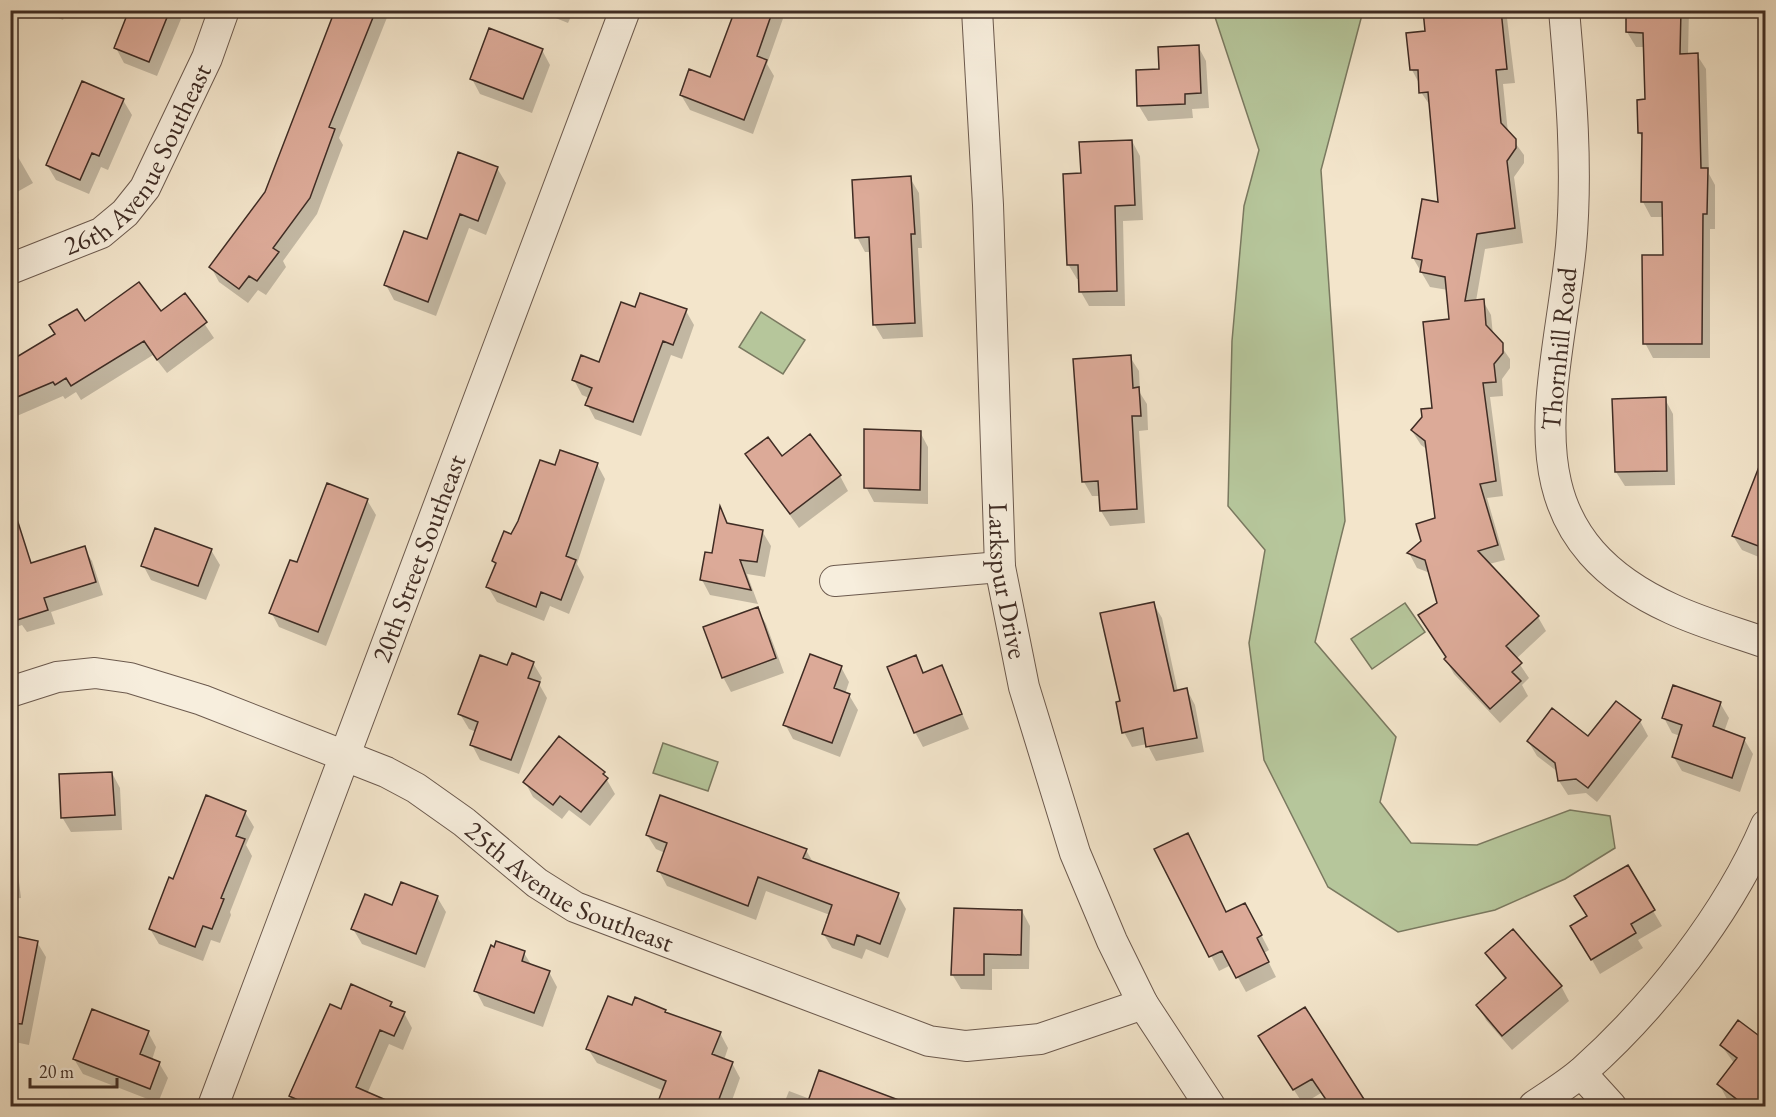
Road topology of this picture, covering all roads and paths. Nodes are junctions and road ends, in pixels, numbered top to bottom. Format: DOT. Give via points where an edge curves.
graph roads {
  1 [pos="224,10"];
  2 [pos="625,10"];
  3 [pos="977,10"];
  4 [pos="1563,10"];
  5 [pos="10,269"];
  6 [pos="1000,567"];
  7 [pos="835,581"];
  8 [pos="1766,643"];
  9 [pos="10,692"];
  10 [pos="345,756"];
  11 [pos="1766,825"];
  12 [pos="1143,1004"];
  13 [pos="1581,1073"];
  14 [pos="213,1107"];
  15 [pos="1210,1107"];
  16 [pos="1534,1107"];
  17 [pos="1611,1107"];
  1 -- 5 [label="street, 26th Avenue Southeast" via="207,58 145,188 132,205 86,241"];
  2 -- 10 [label="street, 20th Street Southeast"];
  3 -- 6 [label="street, Larkspur Drive"];
  4 -- 8 [label="street, Thornhill Road" via="1575,138 1571,244 1548,425 1561,505 1577,534 1603,564 1634,588 1672,609"];
  6 -- 7 [label="street"];
  6 -- 12 [label="street, Larkspur Drive" via="1024,687 1075,853"];
  9 -- 10 [label="street, 25th Avenue Southeast" via="57,677 95,674 130,678 202,700"];
  10 -- 12 [label="street, 25th Avenue Southeast" via="416,788 464,822 530,878 575,907 929,1041 966,1046 1040,1039"];
  10 -- 14 [label="street, 20th Street Southeast"];
  11 -- 13 [label="street" via="1737,885 1664,987"];
  12 -- 15 [label="street, Larkspur Drive"];
  13 -- 16 [label="street"];
  13 -- 17 [label="street"];
}
